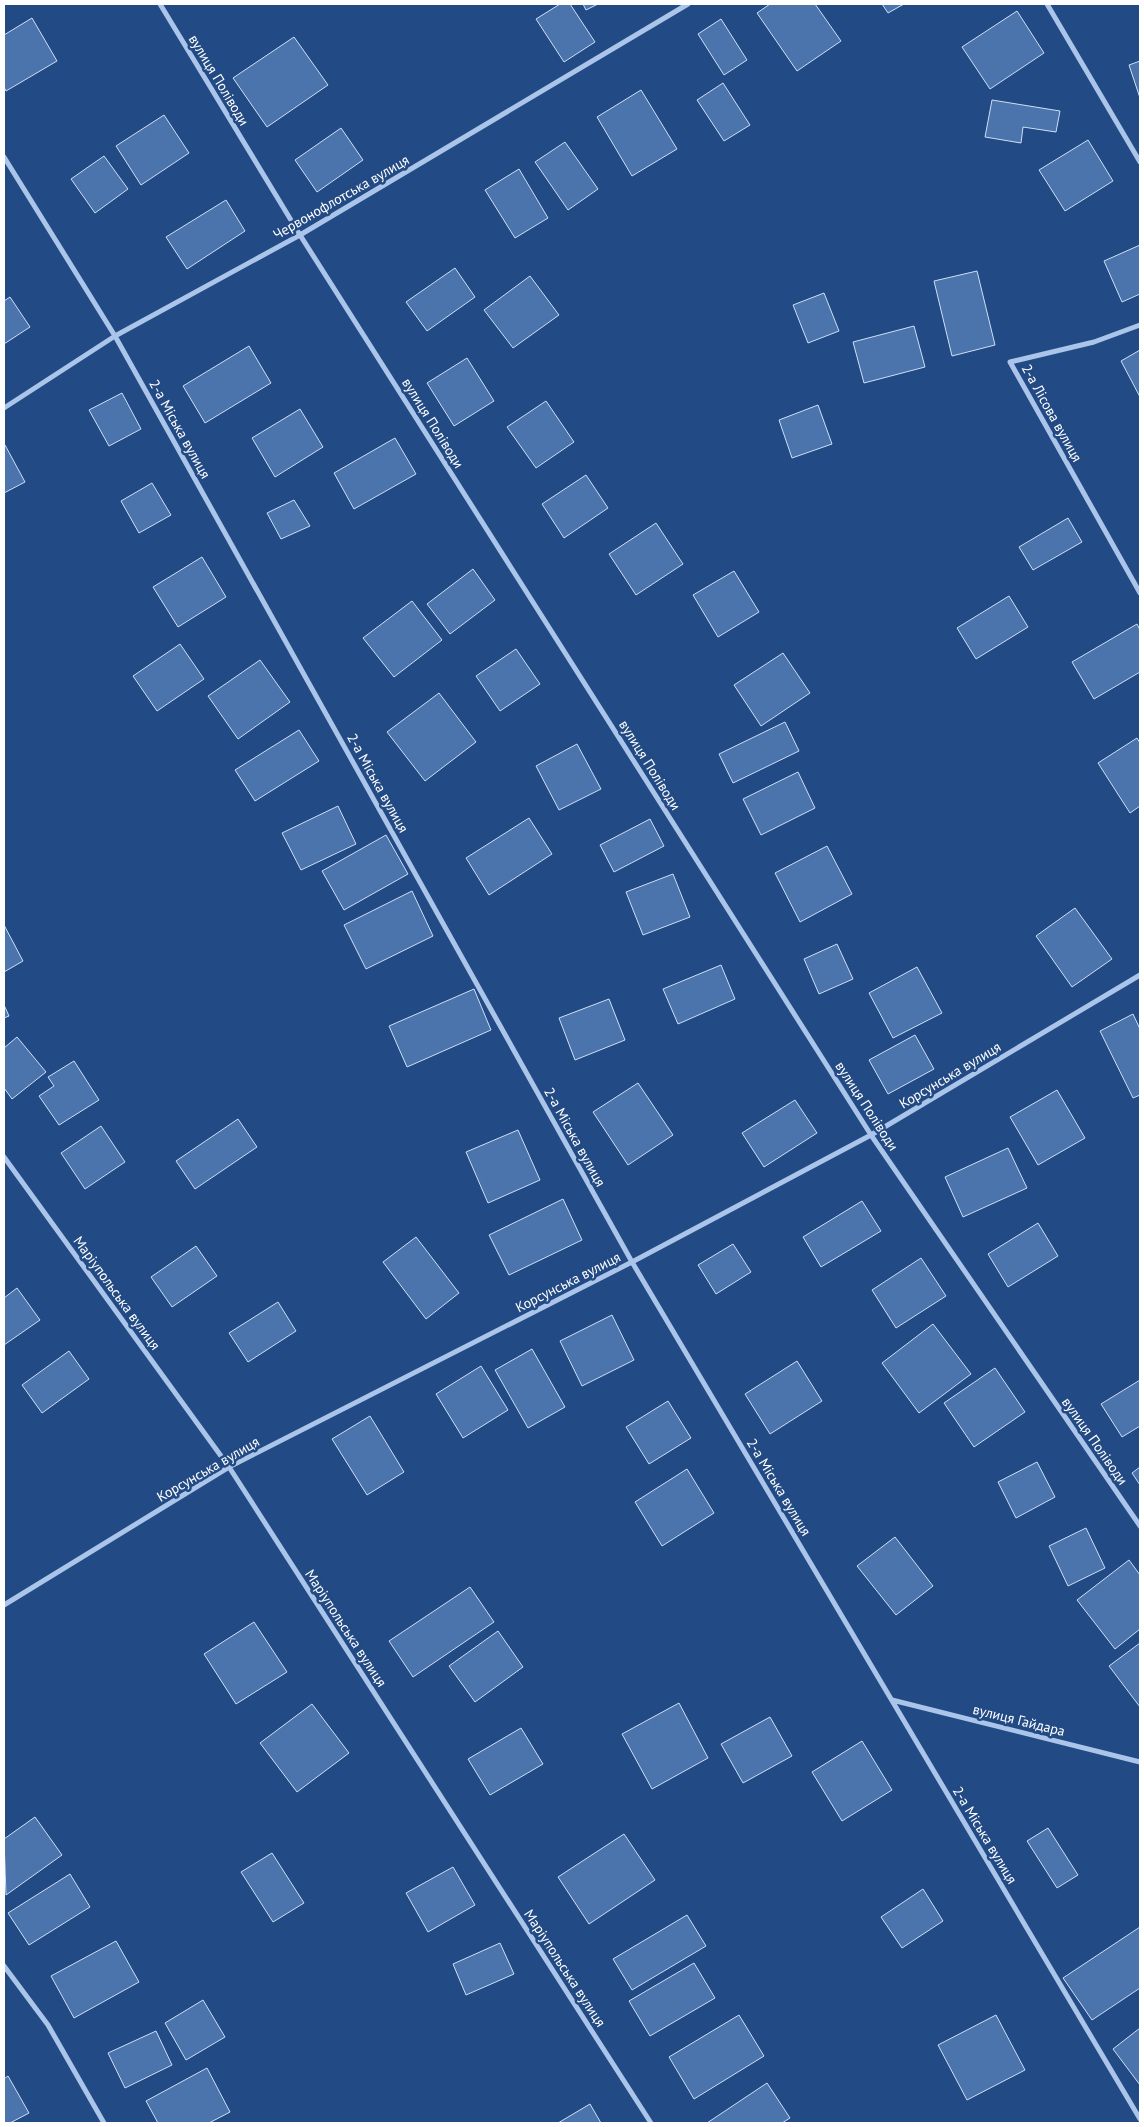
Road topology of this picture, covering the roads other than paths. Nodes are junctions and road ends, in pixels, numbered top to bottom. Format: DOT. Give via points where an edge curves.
graph roads {
  1 [pos="160,4"];
  2 [pos="688,4"];
  3 [pos="1047,4"];
  4 [pos="4,157"];
  5 [pos="1140,162"];
  6 [pos="300,235"];
  7 [pos="1140,325"];
  8 [pos="116,336"];
  9 [pos="4,408"];
  10 [pos="1140,593"];
  11 [pos="1140,975"];
  12 [pos="871,1134"];
  13 [pos="4,1157"];
  14 [pos="632,1262"];
  15 [pos="229,1467"];
  16 [pos="1140,1526"];
  17 [pos="4,1605"];
  18 [pos="892,1700"];
  19 [pos="1140,1762"];
  20 [pos="4,1966"];
  21 [pos="1140,2120"];
  22 [pos="104,2123"];
  23 [pos="652,2123"];
  1 -- 6 [label="street, вулиця Поліводи"];
  2 -- 6 [label="street, Червонофлотська вулиця"];
  3 -- 5 [label="street"];
  4 -- 8 [label="street, 2-а Міська вулиця"];
  6 -- 8 [label="street, Червонофлотська вулиця"];
  6 -- 12 [label="street, вулиця Поліводи"];
  7 -- 10 [label="street, 2-а Лісова вулиця" via="1094,342 1010,362"];
  8 -- 9 [label="street, Червонофлотська вулиця"];
  8 -- 14 [label="street, 2-а Міська вулиця"];
  11 -- 12 [label="street, Корсунська вулиця"];
  12 -- 14 [label="street, Корсунська вулиця"];
  12 -- 16 [label="street, вулиця Поліводи"];
  13 -- 15 [label="street, Маріупольська вулиця"];
  14 -- 15 [label="street, Корсунська вулиця"];
  14 -- 18 [label="street, 2-а Міська вулиця"];
  15 -- 17 [label="street, Корсунська вулиця"];
  15 -- 23 [label="street, Маріупольська вулиця"];
  18 -- 19 [label="street, вулиця Гайдара"];
  18 -- 21 [label="street, 2-а Міська вулиця"];
  20 -- 22 [label="street" via="48,2026"];
}
